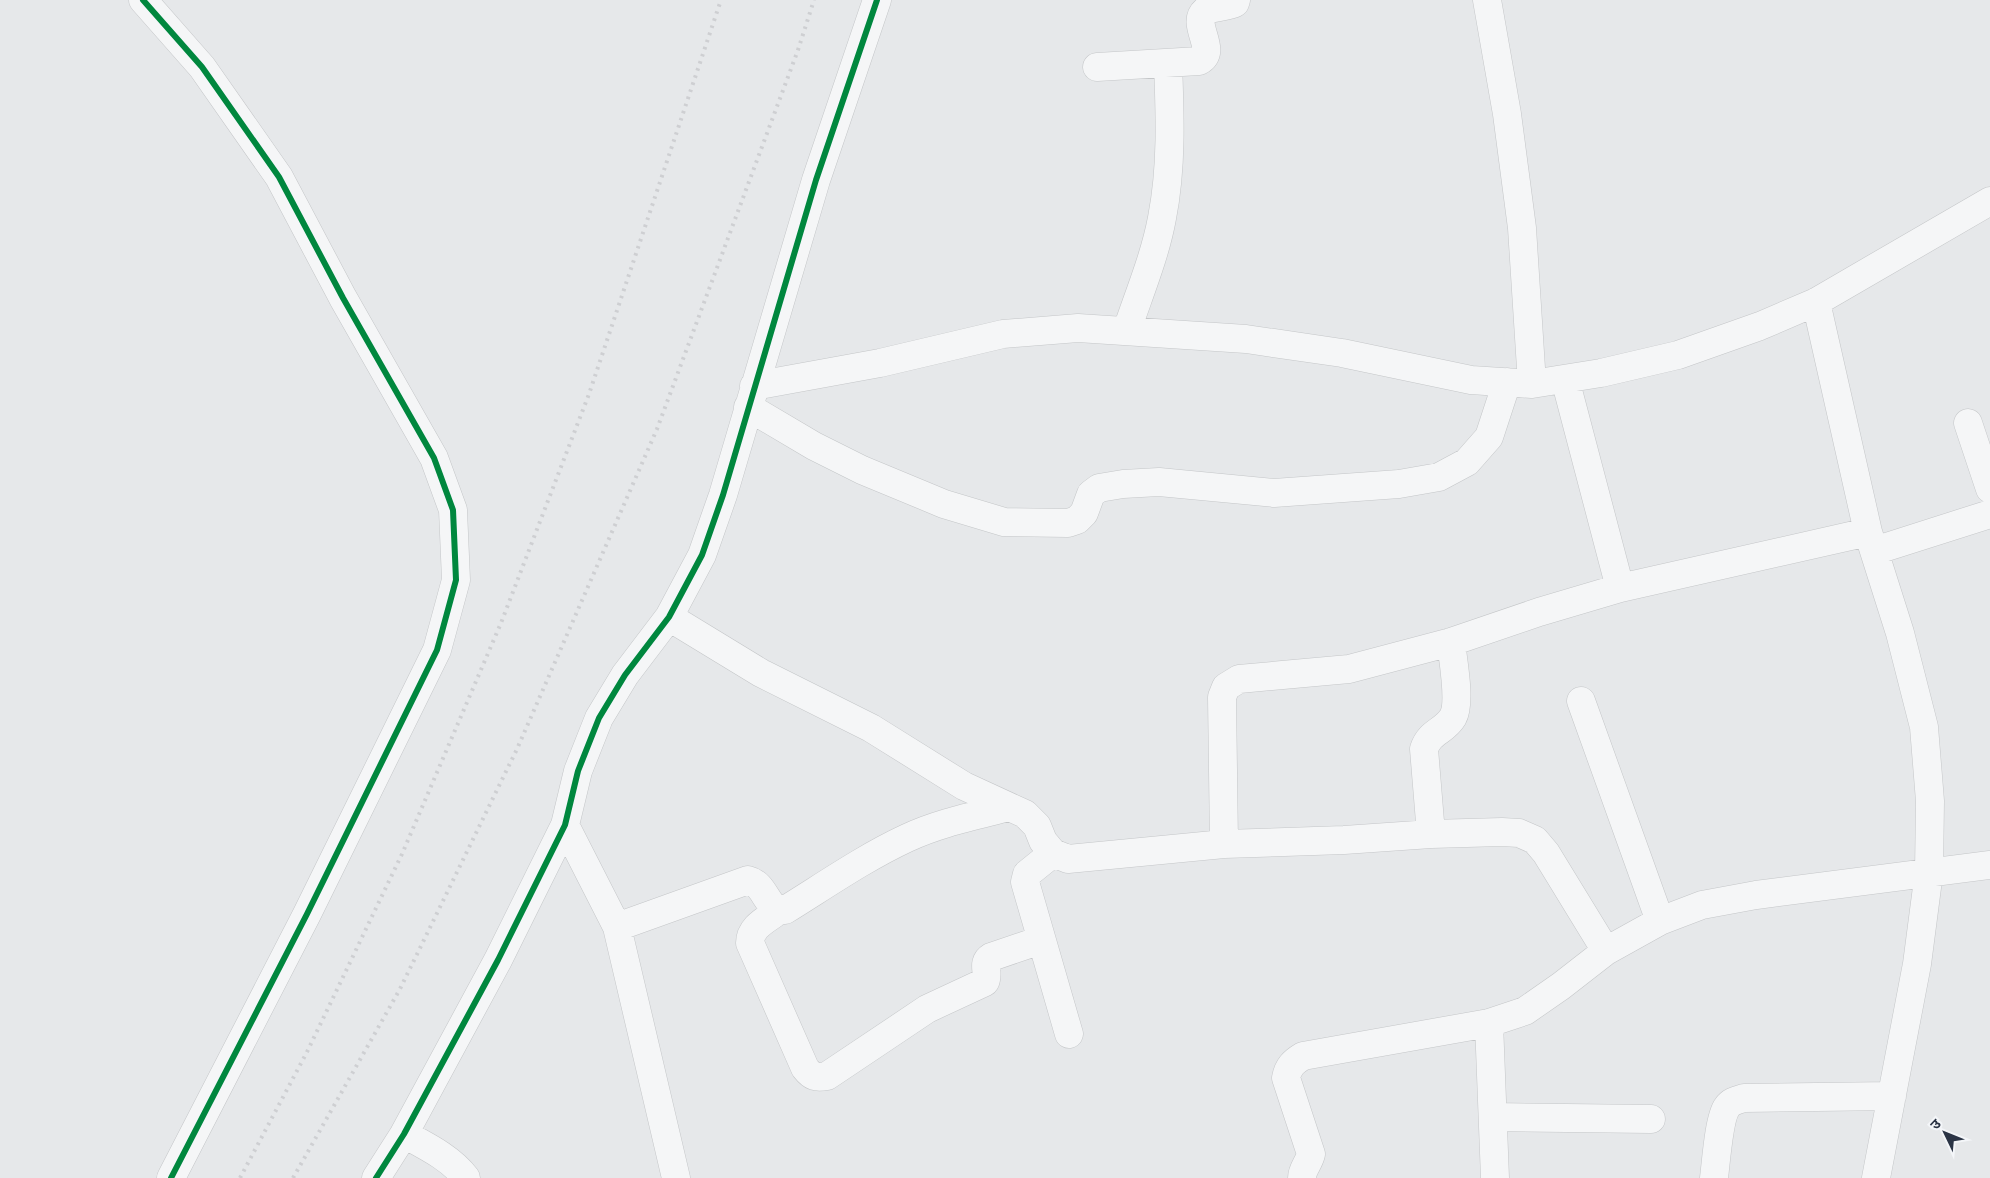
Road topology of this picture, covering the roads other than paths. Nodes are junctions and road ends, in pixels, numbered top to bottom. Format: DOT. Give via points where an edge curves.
graph roads {
  1 [pos="143,0"];
  2 [pos="877,0"];
  3 [pos="1236,0"];
  4 [pos="1487,0"];
  5 [pos="1168,63"];
  6 [pos="1097,67"];
  7 [pos="1990,201"];
  8 [pos="1816,302"];
  9 [pos="1127,330"];
  10 [pos="1565,379"];
  11 [pos="1520,383"];
  12 [pos="751,396"];
  13 [pos="1968,423"];
  14 [pos="1990,489"];
  15 [pos="1990,514"];
  16 [pos="1871,542"];
  17 [pos="1620,588"];
  18 [pos="669,617"];
  19 [pos="1451,642"];
  20 [pos="1581,701"];
  21 [pos="1009,807"];
  22 [pos="565,825"];
  23 [pos="1431,834"];
  24 [pos="1224,844"];
  25 [pos="1053,852"];
  26 [pos="1990,865"];
  27 [pos="1929,872"];
  28 [pos="778,911"];
  29 [pos="1660,921"];
  30 [pos="617,927"];
  31 [pos="1041,940"];
  32 [pos="1606,952"];
  33 [pos="1489,1024"];
  34 [pos="1069,1034"];
  35 [pos="1892,1096"];
  36 [pos="1493,1117"];
  37 [pos="1651,1119"];
  38 [pos="404,1134"];
  39 [pos="171,1178"];
  40 [pos="376,1178"];
  41 [pos="466,1178"];
  42 [pos="676,1178"];
  43 [pos="1302,1178"];
  44 [pos="1495,1178"];
  45 [pos="1714,1178"];
  46 [pos="1876,1178"];
  1 -- 39 [label="street" via="202,67 279,177 434,458 453,510 456,580 438,650"];
  2 -- 12 [label="street" via="816,180"];
  3 -- 5 [label="street" via="1201,15 1207,52 1204,58"];
  4 -- 11 [label="street" via="1522,228"];
  5 -- 6 [label="street"];
  5 -- 9 [label="street" via="1169,167 1162,219"];
  7 -- 8 [label="street"];
  8 -- 10 [label="street" via="1760,326 1678,354"];
  8 -- 16 [label="street"];
  9 -- 11 [label="street" via="1246,339 1342,353 1471,380"];
  9 -- 12 [label="street" via="1078,328 1003,334"];
  10 -- 11 [label="street"];
  10 -- 17 [label="street"];
  11 -- 12 [label="street" via="1489,437 1467,462 1439,477 1399,484 1274,493 1160,482 1123,484 1099,488 1092,494 1078,520 1068,523 1004,522 944,504 814,446"];
  12 -- 18 [label="street" via="702,554"];
  13 -- 14 [label="street"];
  15 -- 16 [label="street"];
  16 -- 17 [label="street"];
  16 -- 27 [label="street" via="1900,633 1924,727 1930,801"];
  17 -- 19 [label="street"];
  18 -- 21 [label="street" via="761,673 871,728 964,786"];
  18 -- 22 [label="street" via="599,718 578,771"];
  19 -- 23 [label="street" via="1456,700 1453,717 1427,740 1424,749"];
  19 -- 24 [label="street" via="1349,669 1238,679 1226,686 1222,697"];
  20 -- 29 [label="street"];
  21 -- 25 [label="street" via="1025,814 1037,826 1043,841"];
  21 -- 28 [label="street" via="941,825 906,839 785,910"];
  22 -- 30 [label="street"];
  22 -- 38 [label="street" via="498,960"];
  23 -- 24 [label="street"];
  23 -- 32 [label="street" via="1519,833 1535,840"];
  24 -- 25 [label="street" via="1068,859"];
  25 -- 31 [label="street" via="1027,874 1025,882"];
  26 -- 27 [label="street"];
  27 -- 29 [label="street" via="1702,905"];
  27 -- 35 [label="street" via="1918,964"];
  28 -- 30 [label="street" via="771,907 760,886 748,880"];
  28 -- 31 [label="street" via="755,928 750,934 750,943 805,1068 811,1076 818,1078 827,1076 927,1008 985,982 985,964 991,956"];
  29 -- 32 [label="street"];
  30 -- 42 [label="street"];
  31 -- 34 [label="street"];
  32 -- 33 [label="street" via="1525,1010"];
  33 -- 36 [label="street"];
  33 -- 43 [label="street" via="1303,1056 1294,1061 1286,1078 1311,1154"];
  35 -- 45 [label="street" via="1744,1098 1733,1101 1722,1119"];
  35 -- 46 [label="street"];
  36 -- 37 [label="street"];
  36 -- 44 [label="street"];
  38 -- 40 [label="street"];
  38 -- 41 [label="street" via="436,1152"];
}
